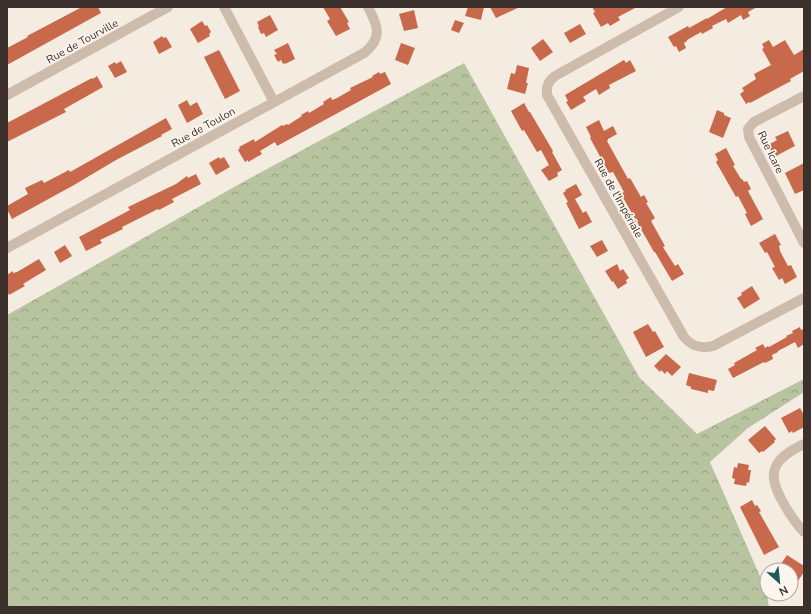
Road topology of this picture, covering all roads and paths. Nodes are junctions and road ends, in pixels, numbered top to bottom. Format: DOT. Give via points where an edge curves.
graph roads {
  1 [pos="168,7"];
  2 [pos="224,7"];
  3 [pos="368,7"];
  4 [pos="679,7"];
  5 [pos="7,95"];
  6 [pos="804,96"];
  7 [pos="274,102"];
  8 [pos="804,243"];
  9 [pos="7,248"];
  10 [pos="804,298"];
  11 [pos="804,444"];
  12 [pos="804,532"];
  1 -- 5 [label="street, Rue de Tourville"];
  2 -- 7 [label="street"];
  3 -- 7 [label="street, Rue de Toulon" via="378,29 373,46"];
  4 -- 10 [label="street, Rue de l'Impériale" via="554,76 546,88 548,95 689,344 702,348 713,346"];
  6 -- 8 [label="street, Rue Icare" via="754,122 748,130"];
  7 -- 9 [label="street, Rue de Toulon"];
  11 -- 12 [label="street" via="780,459 775,468 774,479 794,522"];
}
